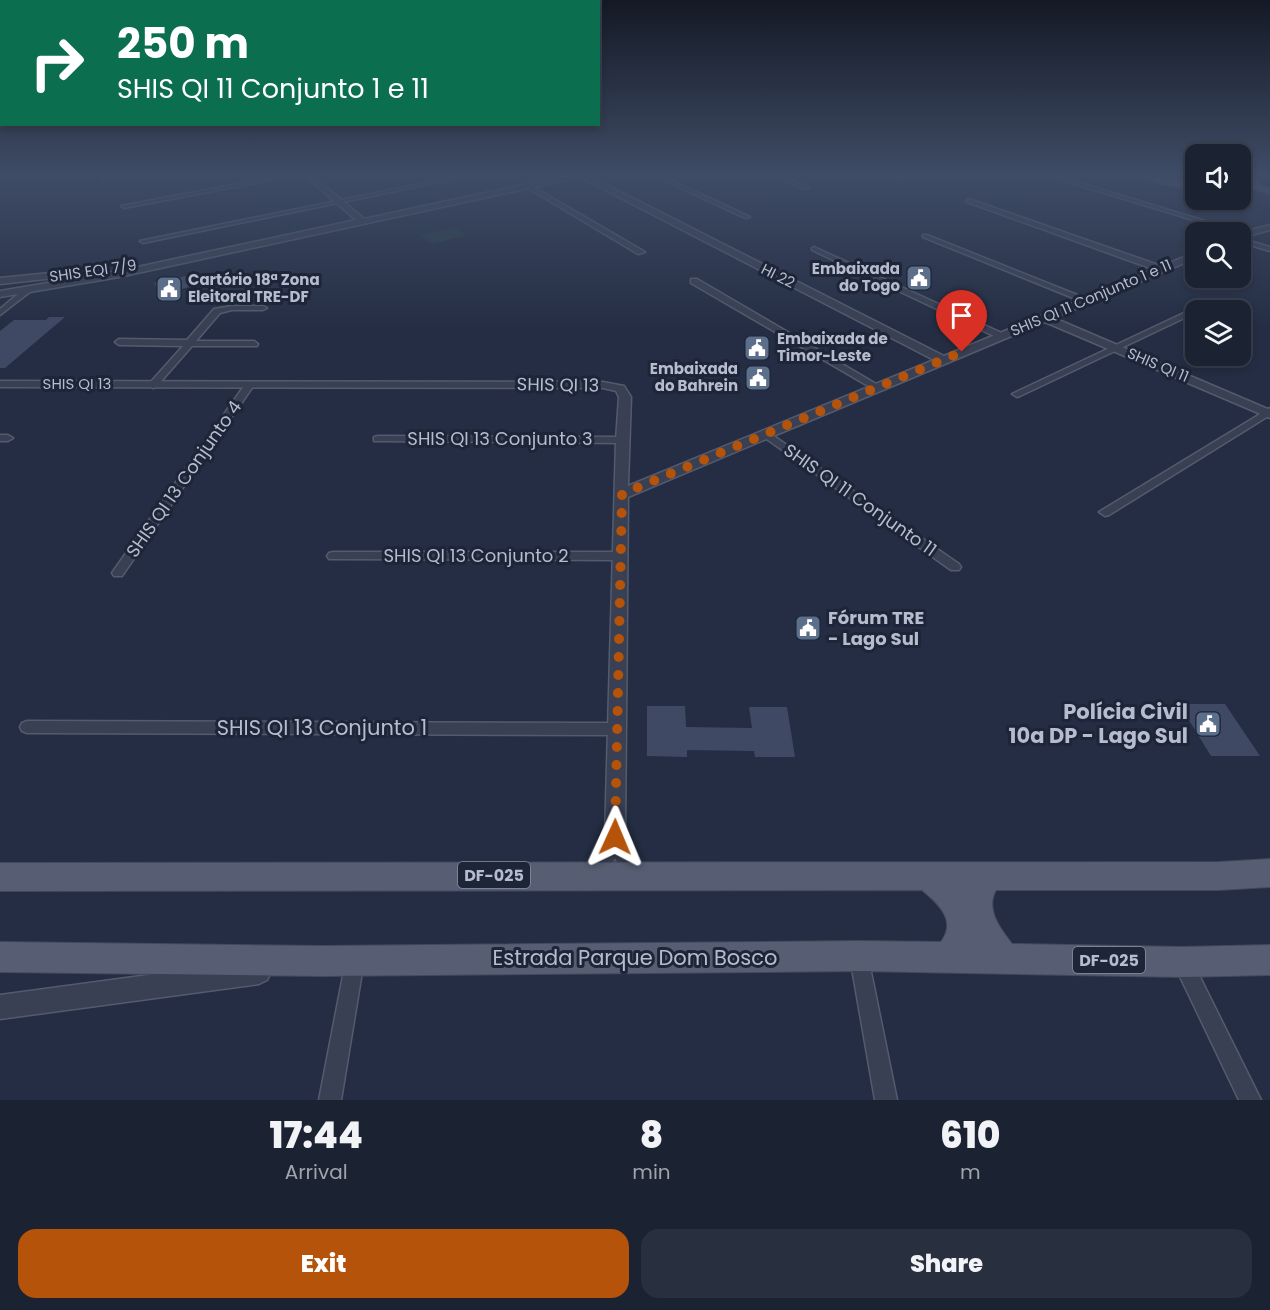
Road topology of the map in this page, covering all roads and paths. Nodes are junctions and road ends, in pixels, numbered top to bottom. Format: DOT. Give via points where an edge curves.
graph roads {
  1 [pos="215,226"];
  2 [pos="337,226"];
  3 [pos="596,226"];
  4 [pos="681,226"];
  5 [pos="1041,226"];
  6 [pos="1270,227"];
  7 [pos="1251,232"];
  8 [pos="925,236"];
  9 [pos="1251,240"];
  10 [pos="143,241"];
  11 [pos="814,249"];
  12 [pos="1270,249"];
  13 [pos="640,252"];
  14 [pos="1185,259"];
  15 [pos="1161,269"];
  16 [pos="80,277"];
  17 [pos="0,281"];
  18 [pos="694,281"];
  19 [pos="27,291"];
  20 [pos="3,294"];
  21 [pos="1086,300"];
  22 [pos="263,308"];
  23 [pos="0,313"];
  24 [pos="1185,316"];
  25 [pos="1045,318"];
  26 [pos="1001,336"];
  27 [pos="119,342"];
  28 [pos="188,344"];
  29 [pos="254,344"];
  30 [pos="1118,348"];
  31 [pos="943,360"];
  32 [pos="0,384"];
  33 [pos="153,385"];
  34 [pos="249,385"];
  35 [pos="878,388"];
  36 [pos="1017,394"];
  37 [pos="1269,412"];
  38 [pos="765,433"];
  39 [pos="378,439"];
  40 [pos="622,440"];
  41 [pos="622,494"];
  42 [pos="1105,512"];
  43 [pos="333,556"];
  44 [pos="620,556"];
  45 [pos="955,567"];
  46 [pos="118,573"];
  47 [pos="27,728"];
  48 [pos="617,729"];
  49 [pos="615,837"];
  50 [pos="1270,873"];
  51 [pos="595,875"];
  52 [pos="636,875"];
  53 [pos="925,875"];
  54 [pos="989,875"];
  55 [pos="0,877"];
  56 [pos="859,956"];
  57 [pos="0,957"];
  58 [pos="949,957"];
  59 [pos="1004,958"];
  60 [pos="355,960"];
  61 [pos="1270,960"];
  62 [pos="323,961"];
  63 [pos="1183,962"];
  64 [pos="0,1006"];
  65 [pos="330,1100"];
  66 [pos="886,1100"];
  67 [pos="1250,1100"];
  1 -- 10 [label="street"];
  2 -- 16 [label="street"];
  3 -- 13 [label="street"];
  4 -- 31 [label="street, HI 22"];
  5 -- 15 [label="street"];
  6 -- 7 [label="street"];
  8 -- 21 [label="street"];
  9 -- 12 [label="street"];
  11 -- 26 [label="street"];
  14 -- 15 [label="street, SHIS QI 11 Conjunto 1 e 11"];
  15 -- 21 [label="street, SHIS QI 11 Conjunto 1 e 11"];
  16 -- 17 [label="street, SHIS EQI 7/9"];
  16 -- 19 [label="street"];
  18 -- 35 [label="street"];
  19 -- 20 [label="street"];
  19 -- 23 [label="street"];
  21 -- 25 [label="street, SHIS QI 11 Conjunto 1 e 11"];
  22 -- 28 [label="street" via="217,311"];
  24 -- 30 [label="street"];
  25 -- 26 [label="street, SHIS QI 11 Conjunto 1 e 11"];
  25 -- 30 [label="street, SHIS QI 11"];
  26 -- 31 [label="street, SHIS QI 11 Conjunto 1 e 11"];
  27 -- 28 [label="street"];
  28 -- 29 [label="street"];
  28 -- 33 [label="street"];
  30 -- 36 [label="street"];
  30 -- 37 [label="street, SHIS QI 11"];
  31 -- 35 [label="street, SHIS QI 11 Conjunto 1 e 11"];
  32 -- 33 [label="street, SHIS QI 13"];
  33 -- 34 [label="street, SHIS QI 13"];
  34 -- 40 [label="street, SHIS QI 13" via="613,386 626,397"];
  34 -- 46 [label="street, SHIS QI 13 Conjunto 4"];
  35 -- 38 [label="street, SHIS QI 11 Conjunto 1 e 11"];
  37 -- 42 [label="street"];
  38 -- 41 [label="street, SHIS QI 11 Conjunto 1 e 11"];
  38 -- 45 [label="street, SHIS QI 11 Conjunto 11"];
  39 -- 40 [label="street, SHIS QI 13 Conjunto 3"];
  40 -- 41 [label="street, SHIS QI 13"];
  41 -- 44 [label="street, SHIS QI 13"];
  43 -- 44 [label="street, SHIS QI 13 Conjunto 2"];
  44 -- 48 [label="street, SHIS QI 13"];
  47 -- 48 [label="street, SHIS QI 13 Conjunto 1"];
  48 -- 49 [label="street, SHIS QI 13"];
  49 -- 51 [label="street, SHIS QI 13"];
  49 -- 52 [label="street, SHIS QI 13"];
  50 -- 54 [label="main road, DF-025"];
  51 -- 52 [label="main road, DF-025"];
  51 -- 55 [label="main road, DF-025"];
  52 -- 53 [label="main road, DF-025"];
  53 -- 54 [label="main road, DF-025"];
  53 -- 58 [label="main road" via="941,886 961,916 963,932"];
  54 -- 59 [label="main road" via="978,889 978,915"];
  56 -- 58 [label="main road, Estrada Parque Dom Bosco / DF-025"];
  56 -- 60 [label="main road, Estrada Parque Dom Bosco / DF-025"];
  56 -- 66 [label="street"];
  57 -- 62 [label="main road, Estrada Parque Dom Bosco / DF-025"];
  58 -- 59 [label="main road, Estrada Parque Dom Bosco / DF-025"];
  59 -- 63 [label="main road, Estrada Parque Dom Bosco / DF-025"];
  60 -- 62 [label="main road, Estrada Parque Dom Bosco / DF-025"];
  60 -- 65 [label="street"];
  61 -- 63 [label="main road, Estrada Parque Dom Bosco / DF-025"];
  62 -- 64 [label="street"];
  63 -- 67 [label="street"];
}
